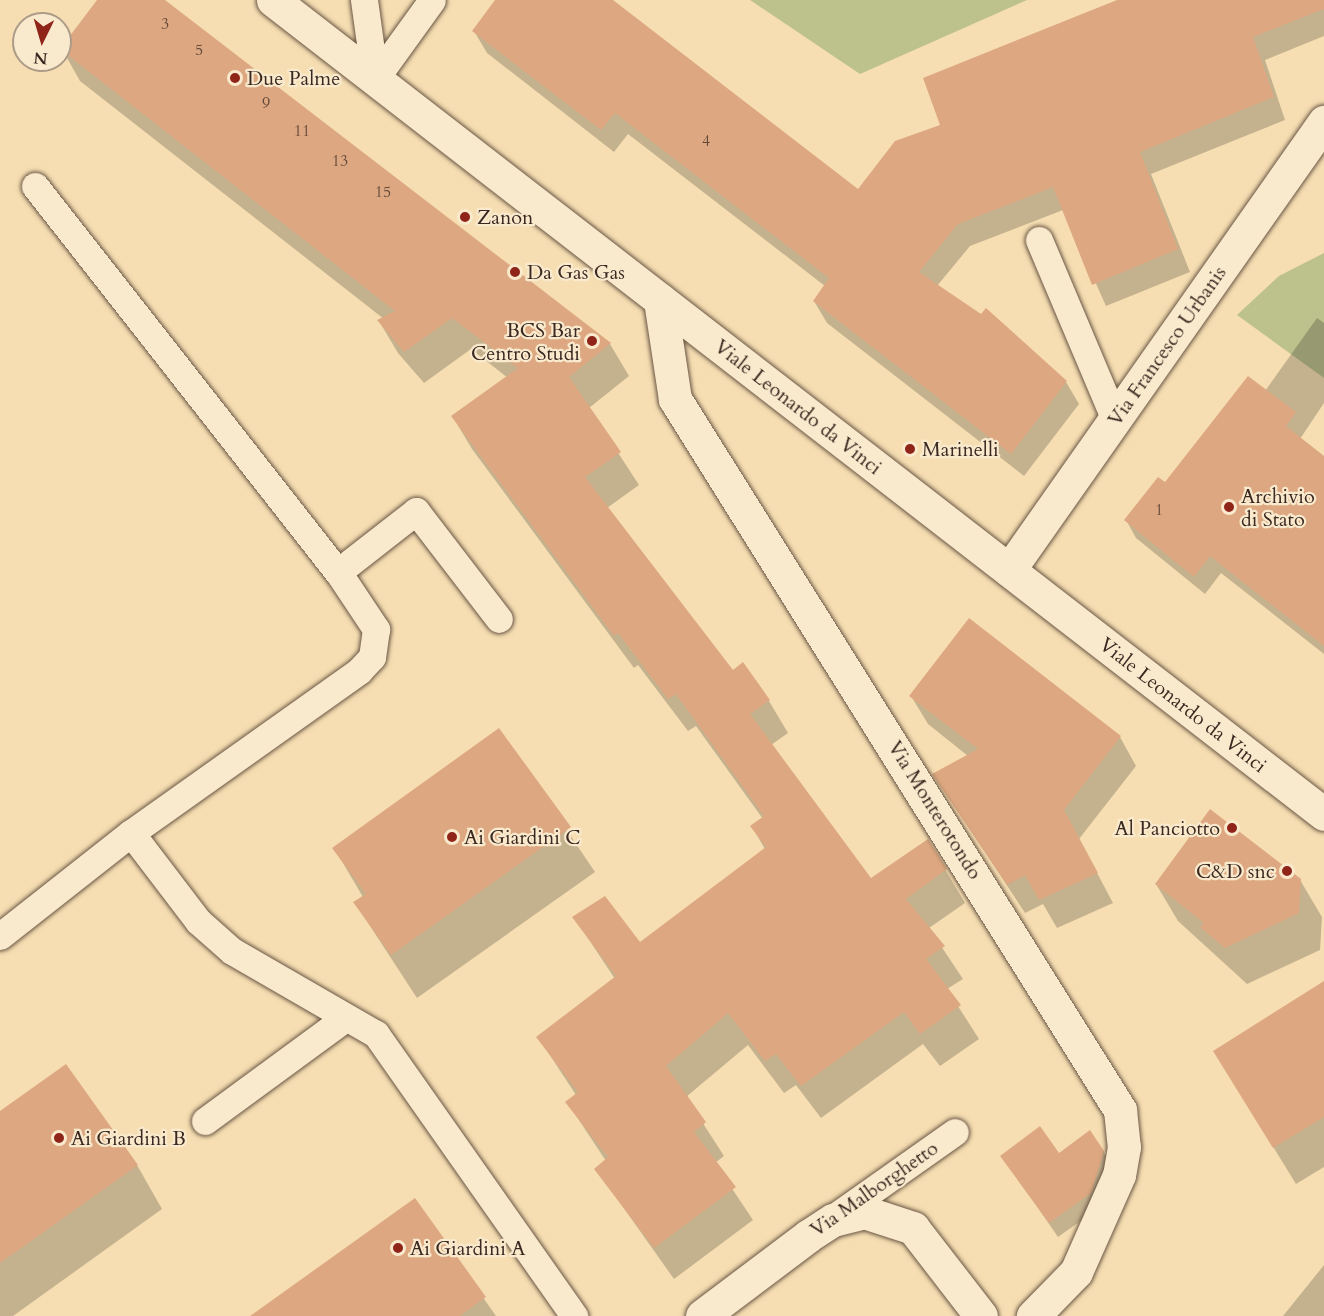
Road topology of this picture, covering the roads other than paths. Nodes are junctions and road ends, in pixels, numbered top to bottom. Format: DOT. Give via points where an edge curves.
graph roads {
  1 [pos="273,0"];
  2 [pos="364,0"];
  3 [pos="432,0"];
  4 [pos="375,79"];
  5 [pos="1324,122"];
  6 [pos="35,186"];
  7 [pos="1039,240"];
  8 [pos="660,300"];
  9 [pos="1115,420"];
  10 [pos="1009,570"];
  11 [pos="338,572"];
  12 [pos="499,619"];
  13 [pos="1324,814"];
  14 [pos="131,833"];
  15 [pos="0,936"];
  16 [pos="345,1018"];
  17 [pos="205,1121"];
  18 [pos="955,1132"];
  19 [pos="792,1246"];
  20 [pos="574,1316"];
  21 [pos="702,1316"];
  22 [pos="981,1316"];
  23 [pos="1033,1316"];
  1 -- 4 [label="street, Viale Leonardo da Vinci"];
  2 -- 4 [label="lane"];
  3 -- 4 [label="lane"];
  4 -- 8 [label="street, Viale Leonardo da Vinci"];
  5 -- 9 [label="street, Via Francesco Urbanis"];
  6 -- 11 [label="lane"];
  7 -- 9 [label="lane"];
  8 -- 10 [label="street, Viale Leonardo da Vinci"];
  8 -- 23 [label="street, Via Monterotondo" via="675,399 1120,1110 1124,1147 1119,1175 1076,1272"];
  9 -- 10 [label="street, Via Francesco Urbanis"];
  10 -- 13 [label="street, Viale Leonardo da Vinci"];
  11 -- 12 [label="lane" via="416,512"];
  11 -- 14 [label="lane" via="376,629 372,657"];
  14 -- 15 [label="lane"];
  14 -- 16 [label="lane" via="198,921 232,951"];
  16 -- 17 [label="lane"];
  16 -- 20 [label="lane" via="376,1034"];
  18 -- 19 [label="lane, Via Malborghetto"];
  19 -- 21 [label="street, Via Malborghetto"];
  19 -- 22 [label="street, Via Malborghetto" via="850,1214 888,1215 929,1243"];
}
